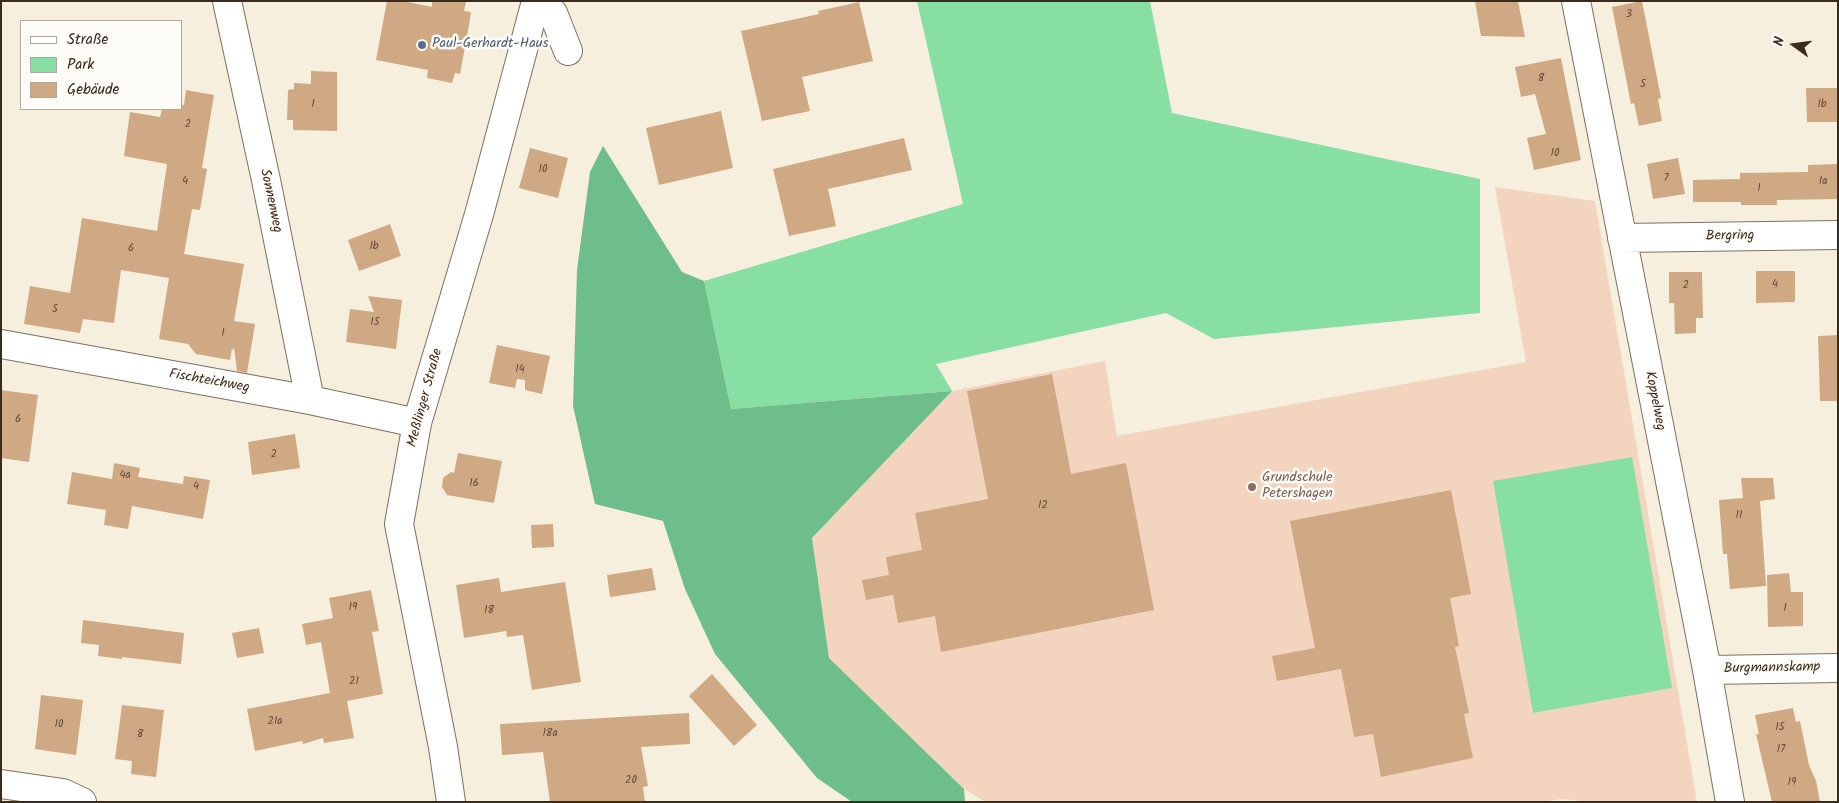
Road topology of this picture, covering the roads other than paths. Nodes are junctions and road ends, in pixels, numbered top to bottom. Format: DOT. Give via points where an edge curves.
graph roads {
  1 [pos="227,1"];
  2 [pos="1576,1"];
  3 [pos="536,2"];
  4 [pos="568,51"];
  5 [pos="1838,235"];
  6 [pos="1622,238"];
  7 [pos="1,344"];
  8 [pos="310,400"];
  9 [pos="417,423"];
  10 [pos="1838,668"];
  11 [pos="1707,670"];
  12 [pos="1,784"];
  13 [pos="82,802"];
  14 [pos="451,802"];
  15 [pos="1730,802"];
  1 -- 8 [label="street, Sonnenweg"];
  2 -- 6 [label="street, Koppelweg"];
  3 -- 4 [label="street" via="553,13"];
  3 -- 9 [label="street, Meßlinger Straße"];
  5 -- 6 [label="street, Bergring"];
  6 -- 11 [label="street, Koppelweg"];
  7 -- 8 [label="street, Fischteichweg"];
  8 -- 9 [label="street, Fischteichweg"];
  9 -- 14 [label="street, Meßlinger Straße" via="399,524"];
  10 -- 11 [label="street, Burgmannskamp"];
  11 -- 15 [label="street, Koppelweg"];
  12 -- 13 [label="street" via="62,793"];
}
